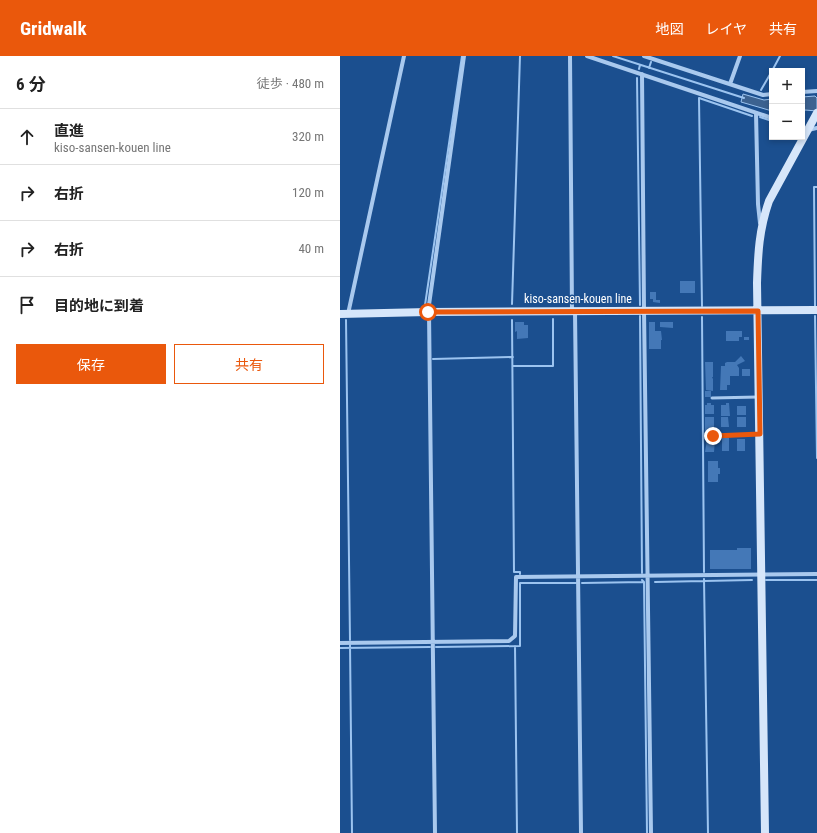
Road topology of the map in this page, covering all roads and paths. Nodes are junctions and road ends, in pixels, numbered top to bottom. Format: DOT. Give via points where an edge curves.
graph roads {
  1 [pos="404,56"];
  2 [pos="464,56"];
  3 [pos="570,56"];
  4 [pos="587,56"];
  5 [pos="644,56"];
  6 [pos="740,56"];
  7 [pos="642,74"];
  8 [pos="730,84"];
  9 [pos="817,91"];
  10 [pos="805,92"];
  11 [pos="769,94"];
  12 [pos="756,112"];
  13 [pos="817,113"];
  14 [pos="769,117"];
  15 [pos="817,128"];
  16 [pos="805,129"];
  17 [pos="800,140"];
  18 [pos="761,230"];
  19 [pos="644,310"];
  20 [pos="817,310"];
  21 [pos="573,311"];
  22 [pos="758,311"];
  23 [pos="429,312"];
  24 [pos="344,314"];
  25 [pos="759,397"];
  26 [pos="712,398"];
  27 [pos="760,434"];
  28 [pos="713,436"];
  29 [pos="817,574"];
  30 [pos="578,575"];
  31 [pos="647,575"];
  32 [pos="762,575"];
  33 [pos="432,642"];
  34 [pos="340,643"];
  35 [pos="435,833"];
  36 [pos="581,833"];
  37 [pos="651,833"];
  38 [pos="765,833"];
  1 -- 24 [label="street"];
  2 -- 23 [label="street"];
  3 -- 21 [label="street"];
  4 -- 7 [label="street"];
  5 -- 8 [label="street"];
  6 -- 8 [label="street"];
  7 -- 12 [label="street"];
  7 -- 19 [label="street"];
  8 -- 11 [label="street" via="763,95"];
  9 -- 10 [label="street"];
  12 -- 14 [label="street"];
  12 -- 18 [label="street"];
  13 -- 16 [label="street"];
  15 -- 16 [label="street"];
  17 -- 18 [label="street" via="769,201"];
  18 -- 22 [label="street" via="758,248"];
  19 -- 21 [label="street, kiso-sansen-kouen line"];
  19 -- 22 [label="street, kiso-sansen-kouen line"];
  19 -- 31 [label="street"];
  20 -- 22 [label="street, kiso-sansen-kouen line"];
  21 -- 23 [label="street, kiso-sansen-kouen line"];
  21 -- 30 [label="street"];
  22 -- 25 [label="street"];
  23 -- 24 [label="street, kiso-sansen-kouen line"];
  23 -- 33 [label="street"];
  25 -- 26 [label="lane"];
  25 -- 27 [label="street"];
  27 -- 28 [label="lane"];
  27 -- 32 [label="street"];
  29 -- 32 [label="street"];
  30 -- 31 [label="street"];
  30 -- 33 [label="street" via="516,577 515,636 509,641"];
  30 -- 36 [label="street"];
  31 -- 32 [label="street"];
  31 -- 37 [label="street"];
  32 -- 38 [label="street"];
  33 -- 34 [label="street"];
  33 -- 35 [label="street"];
}
